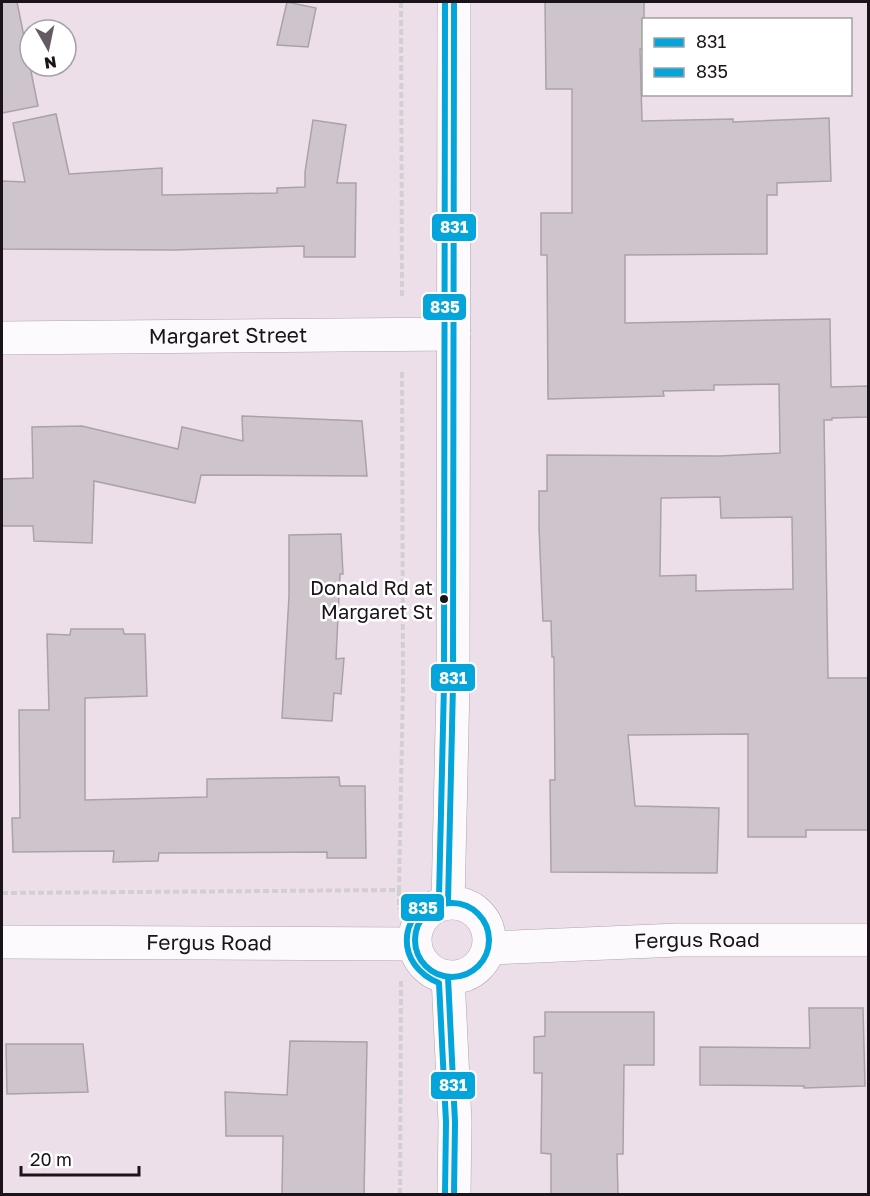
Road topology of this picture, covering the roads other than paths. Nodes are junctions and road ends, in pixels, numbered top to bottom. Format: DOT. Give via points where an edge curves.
graph roads {
  1 [pos="454,2"];
  2 [pos="454,334"];
  3 [pos="2,338"];
  4 [pos="448,903"];
  5 [pos="868,940"];
  6 [pos="2,942"];
  7 [pos="408,943"];
  8 [pos="489,948"];
  9 [pos="448,977"];
  10 [pos="454,1194"];
  1 -- 2 [label="street"];
  2 -- 3 [label="street, Margaret Street"];
  2 -- 4 [label="street"];
  4 -- 7 [label="street" via="428,912"];
  4 -- 8 [label="street" via="471,908 480,915 487,925"];
  5 -- 8 [label="street, Fergus Road" via="678,940"];
  6 -- 7 [label="street, Fergus Road"];
  7 -- 9 [label="street" via="426,967"];
  8 -- 9 [label="street" via="479,967 459,977"];
  9 -- 10 [label="street"];
}
